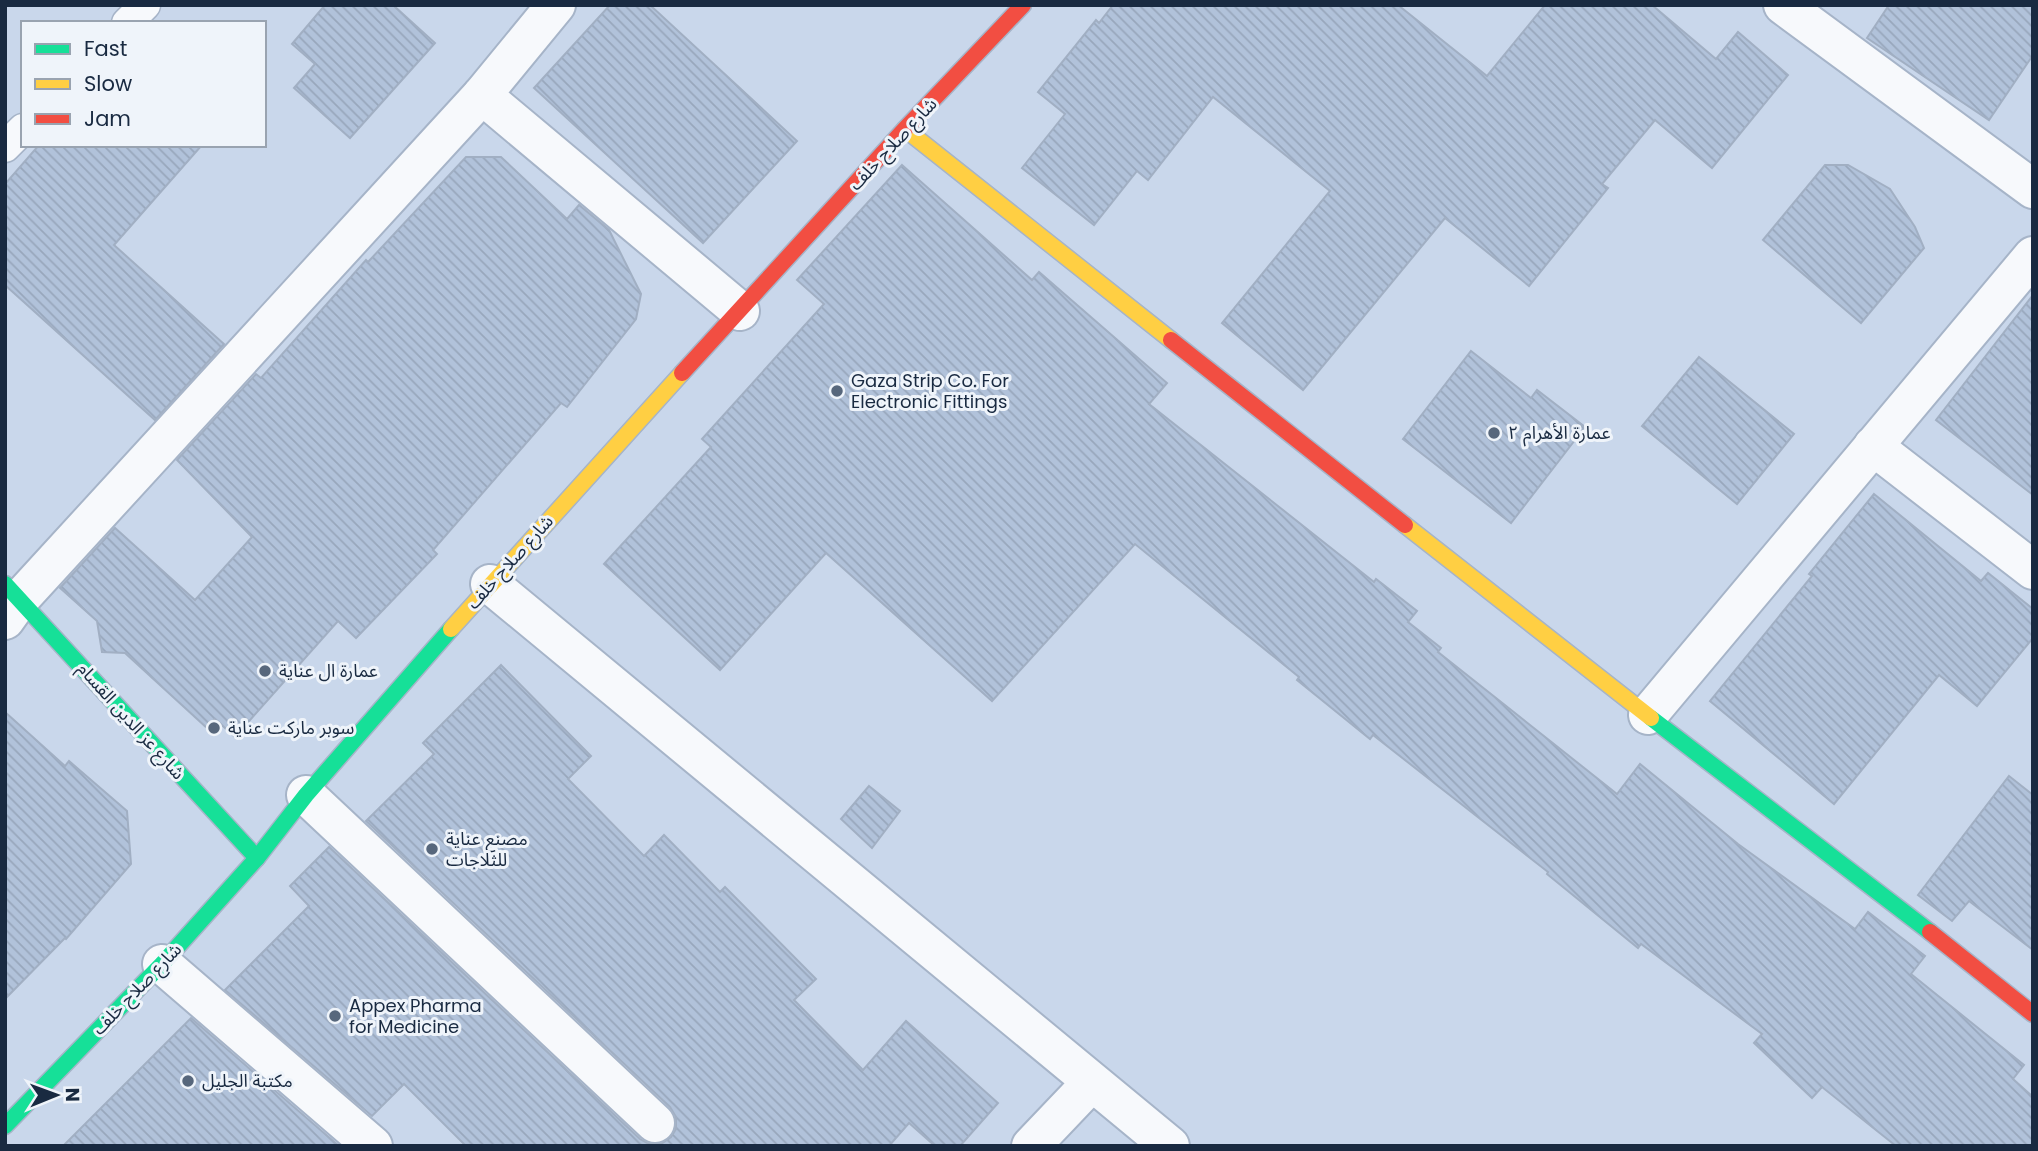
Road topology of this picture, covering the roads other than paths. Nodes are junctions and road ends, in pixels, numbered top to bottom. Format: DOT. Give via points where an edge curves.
graph roads {
  1 [pos="145,5"];
  2 [pos="556,5"];
  3 [pos="1023,5"];
  4 [pos="1783,5"];
  5 [pos="129,21"];
  6 [pos="482,95"];
  7 [pos="905,130"];
  8 [pos="21,131"];
  9 [pos="5,147"];
  10 [pos="2033,189"];
  11 [pos="2033,256"];
  12 [pos="740,311"];
  13 [pos="1873,446"];
  14 [pos="2033,570"];
  15 [pos="490,584"];
  16 [pos="10,601"];
  17 [pos="1648,715"];
  18 [pos="306,795"];
  19 [pos="257,858"];
  20 [pos="162,964"];
  21 [pos="2033,1014"];
  22 [pos="1091,1083"];
  23 [pos="655,1124"];
  24 [pos="5,1126"];
  25 [pos="373,1146"];
  26 [pos="1031,1146"];
  27 [pos="1170,1146"];
  1 -- 5 [label="lane"];
  2 -- 6 [label="street"];
  3 -- 7 [label="main road, شارع صلاح خلف"];
  4 -- 10 [label="street"];
  6 -- 12 [label="street"];
  6 -- 16 [label="street"];
  7 -- 12 [label="main road, شارع صلاح خلف"];
  7 -- 17 [label="main road"];
  8 -- 9 [label="lane"];
  11 -- 13 [label="street"];
  12 -- 15 [label="main road, شارع صلاح خلف"];
  13 -- 14 [label="street"];
  13 -- 17 [label="street"];
  15 -- 18 [label="main road, شارع صلاح خلف"];
  15 -- 22 [label="street"];
  16 -- 19 [label="main road, شارع عز الدين القسام"];
  17 -- 21 [label="main road"];
  18 -- 19 [label="main road, شارع صلاح خلف"];
  18 -- 23 [label="street"];
  19 -- 20 [label="main road, شارع صلاح خلف"];
  20 -- 24 [label="main road, شارع صلاح خلف"];
  20 -- 25 [label="street"];
  22 -- 26 [label="street"];
  22 -- 27 [label="street"];
}
